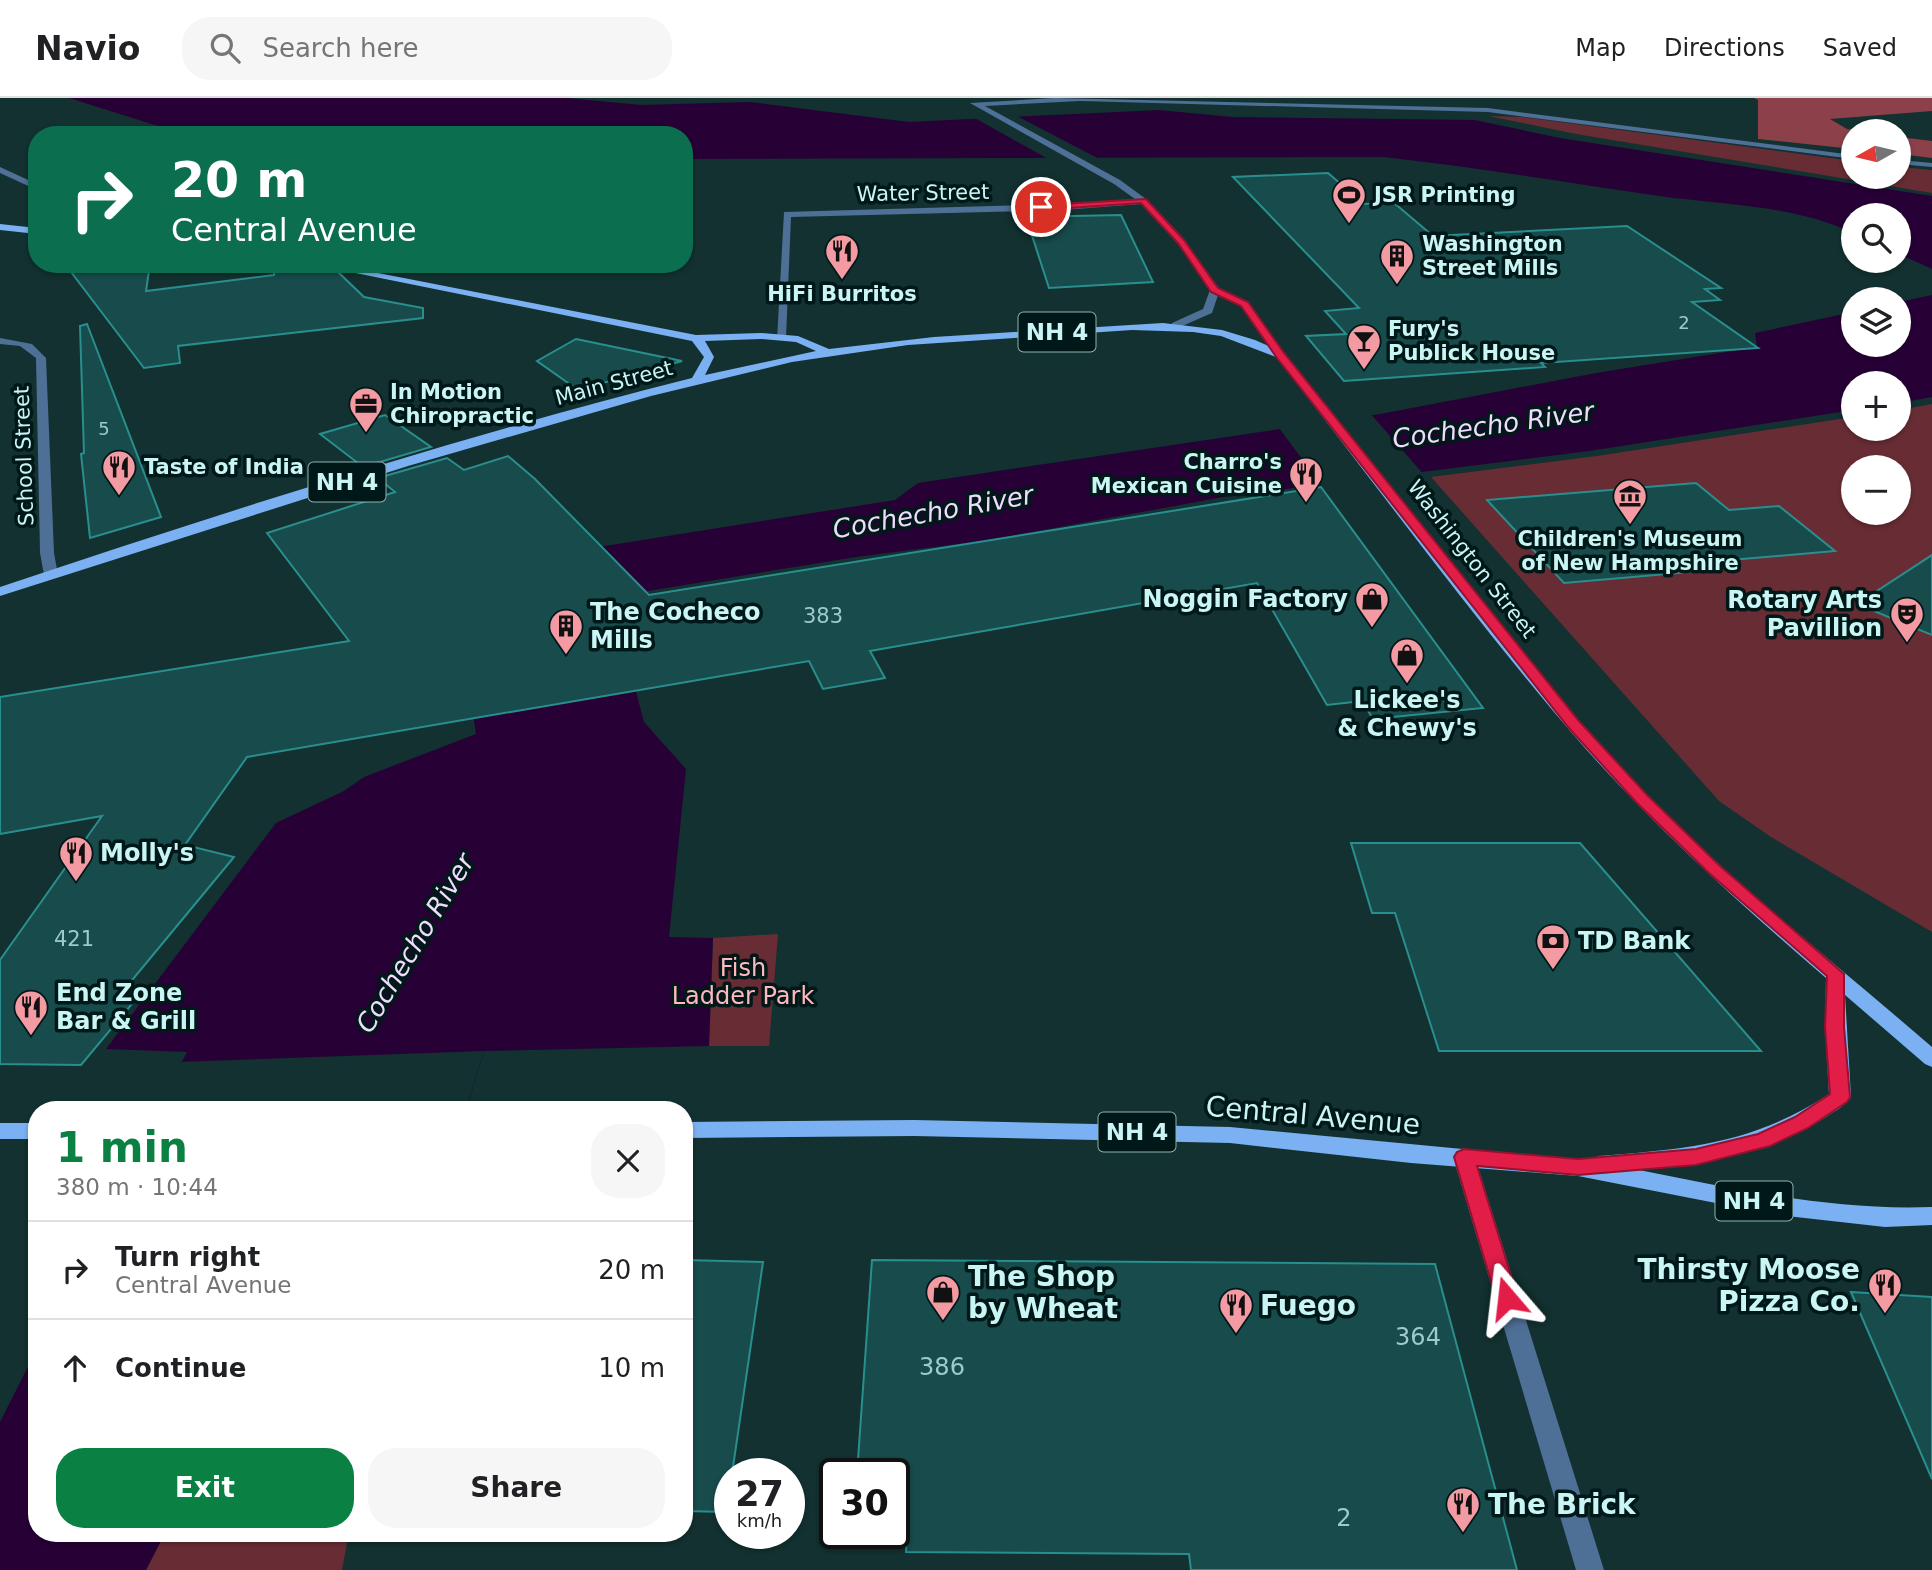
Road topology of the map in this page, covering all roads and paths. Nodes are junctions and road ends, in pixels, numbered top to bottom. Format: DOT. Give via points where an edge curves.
graph roads {
  1 [pos="964,98"];
  2 [pos="975,104"];
  3 [pos="1841,155"];
  4 [pos="1911,163"];
  5 [pos="1932,165"];
  6 [pos="0,170"];
  7 [pos="28,183"];
  8 [pos="1143,201"];
  9 [pos="0,227"];
  10 [pos="28,230"];
  11 [pos="362,273"];
  12 [pos="1215,290"];
  13 [pos="1176,325"];
  14 [pos="696,338"];
  15 [pos="781,338"];
  16 [pos="0,341"];
  17 [pos="828,352"];
  18 [pos="1280,355"];
  19 [pos="696,381"];
  20 [pos="51,575"];
  21 [pos="0,592"];
  22 [pos="1836,974"];
  23 [pos="1932,1059"];
  24 [pos="693,1130"];
  25 [pos="0,1131"];
  26 [pos="28,1131"];
  27 [pos="1464,1157"];
  28 [pos="1578,1167"];
  29 [pos="1932,1216"];
  30 [pos="1590,1570"];
  1 -- 2 [label="street, Washington Street"];
  2 -- 3 [label="street" via="1080,99 1488,110"];
  2 -- 8 [label="street, Washington Street"];
  4 -- 5 [label="street"];
  6 -- 7 [label="street"];
  8 -- 12 [label="street, Washington Street" via="1181,242"];
  8 -- 15 [label="street, Water Street" via="787,214"];
  9 -- 10 [label="main road"];
  11 -- 14 [label="main road"];
  12 -- 13 [label="street, Main Street" via="1208,311"];
  12 -- 18 [label="street, Washington Street" via="1245,304"];
  13 -- 17 [label="main road, Main Street / NH 4"];
  13 -- 18 [label="main road, Main Street / NH 4" via="1242,337"];
  14 -- 15 [label="main road"];
  14 -- 19 [label="main road" via="709,357"];
  15 -- 17 [label="main road" via="798,339"];
  16 -- 20 [label="street, School Street" via="25,344 41,358"];
  17 -- 19 [label="main road, Main Street / NH 4"];
  18 -- 22 [label="main road, Washington Street / NH 4" via="1520,659 1641,798 1714,870"];
  19 -- 20 [label="main road, Main Street / NH 4" via="436,453"];
  20 -- 21 [label="main road, Main Street / NH 4"];
  22 -- 23 [label="main road, Washington Street / NH 4"];
  22 -- 28 [label="main road" via="1840,1097 1824,1109 1763,1141 1709,1154"];
  24 -- 27 [label="main road, Central Avenue / NH 4" via="914,1128 1230,1135"];
  25 -- 26 [label="main road"];
  27 -- 28 [label="main road, Central Avenue / NH 4"];
  27 -- 30 [label="street"];
  28 -- 29 [label="main road, Central Avenue / NH 4" via="1777,1206 1885,1218"];
}
